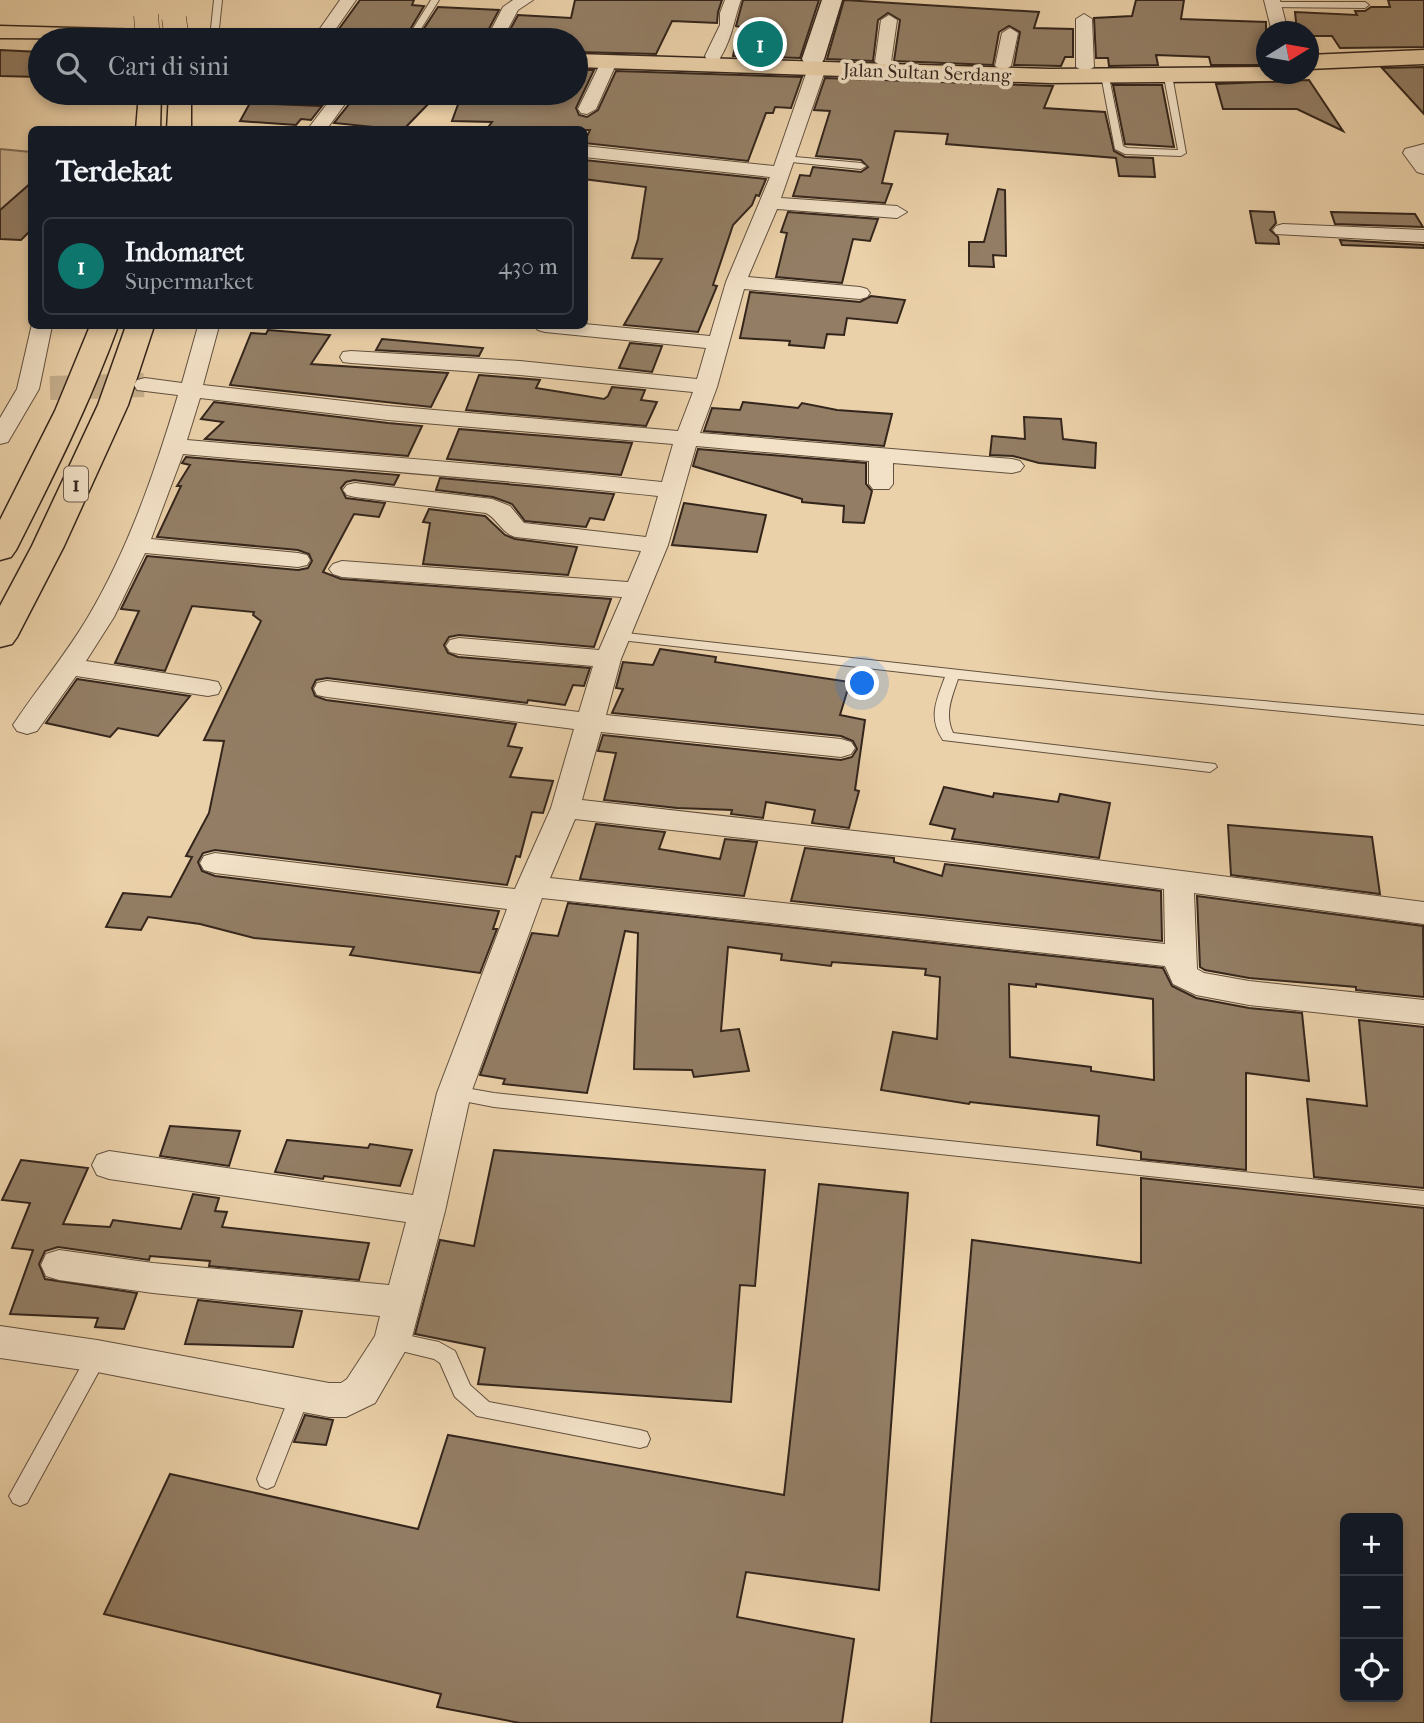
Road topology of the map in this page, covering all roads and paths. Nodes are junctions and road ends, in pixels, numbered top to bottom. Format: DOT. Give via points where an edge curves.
graph roads {
  1 [pos="218,0"];
  2 [pos="348,0"];
  3 [pos="435,0"];
  4 [pos="525,0"];
  5 [pos="733,0"];
  6 [pos="832,0"];
  7 [pos="1273,2"];
  8 [pos="1365,5"];
  9 [pos="144,8"];
  10 [pos="172,9"];
  11 [pos="1084,19"];
  12 [pos="889,20"];
  13 [pos="1277,21"];
  14 [pos="146,28"];
  15 [pos="175,28"];
  16 [pos="216,28"];
  17 [pos="328,28"];
  18 [pos="418,28"];
  19 [pos="500,28"];
  20 [pos="0,32"];
  21 [pos="28,33"];
  22 [pos="1010,33"];
  23 [pos="0,40"];
  24 [pos="28,41"];
  25 [pos="588,51"];
  26 [pos="713,56"];
  27 [pos="1424,57"];
  28 [pos="588,61"];
  29 [pos="609,62"];
  30 [pos="883,62"];
  31 [pos="1319,62"];
  32 [pos="815,64"];
  33 [pos="1256,65"];
  34 [pos="1003,66"];
  35 [pos="1424,68"];
  36 [pos="1094,72"];
  37 [pos="1319,73"];
  38 [pos="1256,75"];
  39 [pos="1169,77"];
  40 [pos="149,105"];
  41 [pos="180,105"];
  42 [pos="334,105"];
  43 [pos="587,108"];
  44 [pos="148,126"];
  45 [pos="179,126"];
  46 [pos="318,126"];
  47 [pos="1424,149"];
  48 [pos="588,151"];
  49 [pos="782,166"];
  50 [pos="861,166"];
  51 [pos="1424,168"];
  52 [pos="770,203"];
  53 [pos="897,212"];
  54 [pos="1283,230"];
  55 [pos="1424,236"];
  56 [pos="736,282"];
  57 [pos="860,293"];
  58 [pos="41,329"];
  59 [pos="103,329"];
  60 [pos="139,329"];
  61 [pos="208,329"];
  62 [pos="575,329"];
  63 [pos="717,343"];
  64 [pos="351,357"];
  65 [pos="145,385"];
  66 [pos="706,387"];
  67 [pos="193,391"];
  68 [pos="2,428"];
  69 [pos="686,439"];
  70 [pos="175,446"];
  71 [pos="881,455"];
  72 [pos="1012,466"];
  73 [pos="881,484"];
  74 [pos="355,490"];
  75 [pos="670,490"];
  76 [pos="137,545"];
  77 [pos="656,545"];
  78 [pos="0,550"];
  79 [pos="298,560"];
  80 [pos="342,569"];
  81 [pos="637,590"];
  82 [pos="0,637"];
  83 [pos="459,646"];
  84 [pos="613,648"];
  85 [pos="67,666"];
  86 [pos="953,674"];
  87 [pos="208,688"];
  88 [pos="327,689"];
  89 [pos="1424,720"];
  90 [pos="591,722"];
  91 [pos="27,725"];
  92 [pos="841,748"];
  93 [pos="1210,767"];
  94 [pos="565,808"];
  95 [pos="215,863"];
  96 [pos="1180,881"];
  97 [pos="528,894"];
  98 [pos="1424,913"];
  99 [pos="1181,957"];
  100 [pos="1424,1012"];
  101 [pos="454,1093"];
  102 [pos="109,1165"];
  103 [pos="1424,1198"];
  104 [pos="427,1211"];
  105 [pos="60,1265"];
  106 [pos="401,1302"];
  107 [pos="392,1341"];
  108 [pos="0,1342"];
  109 [pos="97,1356"];
  110 [pos="300,1395"];
  111 [pos="640,1439"];
  112 [pos="267,1479"];
  113 [pos="20,1496"];
  1 -- 16 [label="lane"];
  2 -- 17 [label="street"];
  3 -- 18 [label="lane"];
  4 -- 19 [label="street" via="510,7"];
  5 -- 26 [label="street" via="729,22"];
  6 -- 32 [label="street"];
  7 -- 8 [label="lane"];
  7 -- 13 [label="street"];
  9 -- 14 [label="highway, bridge"];
  10 -- 15 [label="highway, bridge"];
  11 -- 36 [label="street"];
  12 -- 30 [label="street"];
  20 -- 21 [label="highway"];
  22 -- 34 [label="street"];
  23 -- 24 [label="highway"];
  25 -- 26 [label="highway, Jalan Sultan Serdang"];
  26 -- 32 [label="highway, Jalan Sultan Serdang"];
  27 -- 31 [label="highway"];
  28 -- 29 [label="highway, Jalan Sultan Serdang"];
  29 -- 32 [label="highway, Jalan Sultan Serdang"];
  29 -- 43 [label="street"];
  30 -- 32 [label="highway, Jalan Sultan Serdang"];
  30 -- 34 [label="highway, Jalan Sultan Serdang"];
  32 -- 36 [label="highway, Jalan Sultan Serdang"];
  32 -- 49 [label="street"];
  33 -- 36 [label="highway, Jalan Sultan Serdang"];
  34 -- 36 [label="highway, Jalan Sultan Serdang"];
  35 -- 37 [label="highway"];
  36 -- 39 [label="highway, Jalan Sultan Serdang"];
  36 -- 39 [label="lane" via="1121,150 1181,153"];
  38 -- 39 [label="highway, Jalan Sultan Serdang"];
  40 -- 44 [label="highway"];
  41 -- 45 [label="highway"];
  42 -- 46 [label="street"];
  47 -- 51 [label="street" via="1412,153"];
  48 -- 49 [label="street"];
  49 -- 50 [label="lane"];
  49 -- 52 [label="street"];
  52 -- 53 [label="street"];
  52 -- 56 [label="street"];
  54 -- 55 [label="street"];
  56 -- 57 [label="street"];
  56 -- 63 [label="street"];
  58 -- 68 [label="street" via="39,388"];
  59 -- 78 [label="highway, 1" via="45,464"];
  60 -- 82 [label="highway, 1" via="113,405"];
  61 -- 67 [label="street"];
  62 -- 63 [label="street"];
  63 -- 66 [label="street"];
  64 -- 66 [label="street"];
  65 -- 67 [label="street"];
  66 -- 69 [label="street"];
  67 -- 69 [label="street"];
  67 -- 70 [label="street"];
  69 -- 71 [label="street"];
  69 -- 75 [label="street"];
  70 -- 75 [label="street"];
  70 -- 76 [label="street"];
  71 -- 72 [label="street"];
  71 -- 73 [label="street"];
  74 -- 77 [label="street" via="492,506 516,530"];
  75 -- 77 [label="street"];
  76 -- 79 [label="street"];
  76 -- 85 [label="street" via="109,604"];
  77 -- 81 [label="street"];
  80 -- 81 [label="street"];
  81 -- 84 [label="street"];
  83 -- 84 [label="street"];
  84 -- 86 [label="lane"];
  84 -- 90 [label="street"];
  85 -- 87 [label="street"];
  85 -- 91 [label="street"];
  86 -- 89 [label="lane"];
  86 -- 93 [label="lane" via="938,718 948,737"];
  88 -- 90 [label="street"];
  90 -- 92 [label="street"];
  90 -- 94 [label="street"];
  94 -- 96 [label="street"];
  94 -- 97 [label="street"];
  95 -- 97 [label="street"];
  96 -- 98 [label="street"];
  96 -- 99 [label="street"];
  97 -- 99 [label="street"];
  97 -- 101 [label="street"];
  99 -- 100 [label="street" via="1184,976 1196,983"];
  101 -- 103 [label="lane"];
  101 -- 104 [label="street"];
  102 -- 104 [label="street"];
  104 -- 106 [label="street"];
  105 -- 106 [label="street"];
  106 -- 107 [label="street"];
  107 -- 110 [label="street" via="361,1391 346,1400"];
  107 -- 111 [label="lane" via="448,1357 462,1391 484,1410"];
  108 -- 109 [label="street"];
  109 -- 110 [label="street"];
  109 -- 113 [label="lane"];
  110 -- 112 [label="lane"];
}
